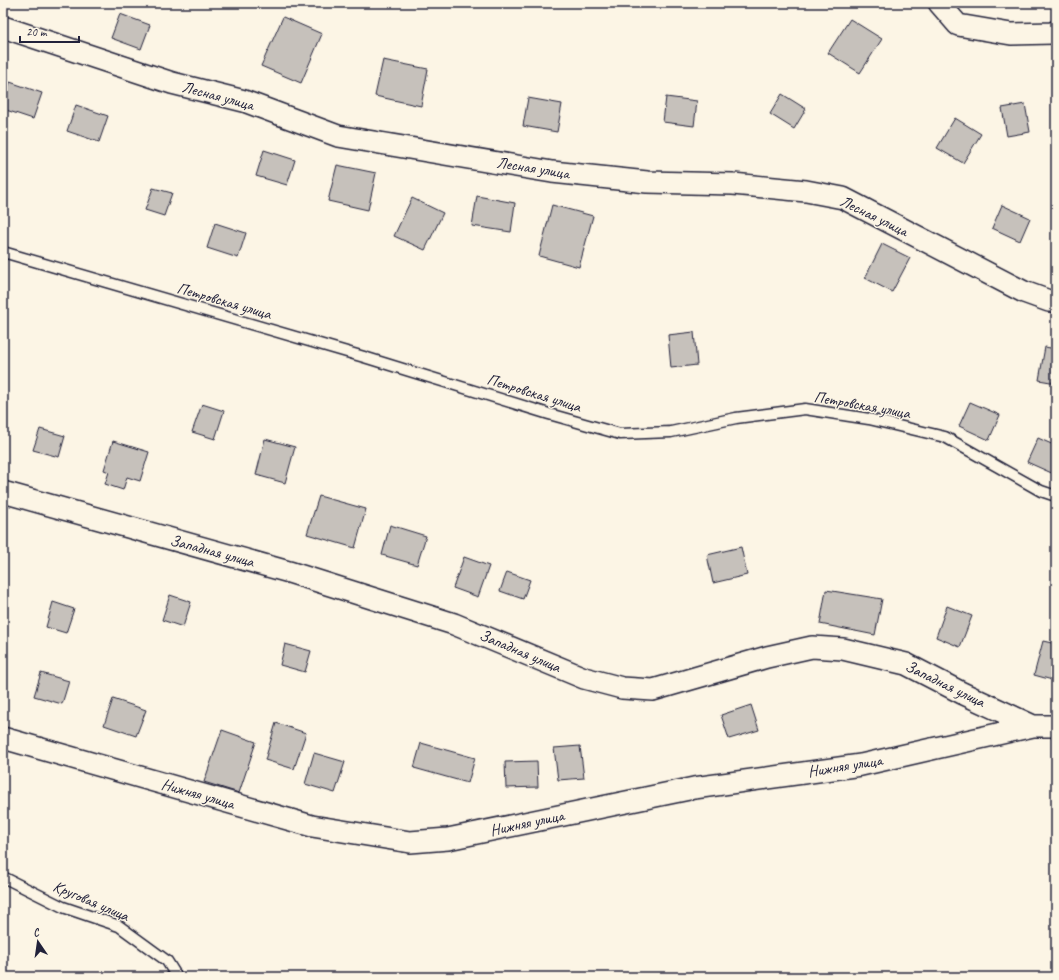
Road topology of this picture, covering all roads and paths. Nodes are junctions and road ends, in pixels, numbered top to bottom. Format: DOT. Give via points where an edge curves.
graph roads {
  1 [pos="939,3"];
  2 [pos="3,27"];
  3 [pos="1056,31"];
  4 [pos="3,252"];
  5 [pos="1056,301"];
  6 [pos="3,492"];
  7 [pos="1056,496"];
  8 [pos="1033,726"];
  9 [pos="1056,726"];
  10 [pos="3,738"];
  11 [pos="3,878"];
  12 [pos="177,977"];
  1 -- 3 [label="street" via="958,25 1011,34"];
  2 -- 5 [label="street, Лесная улица" via="172,83 244,101 338,136 552,172 647,182 733,184 806,191 843,198 1024,292"];
  4 -- 7 [label="lane, Петровская улица" via="620,434 671,432 736,418 805,410 869,419 945,438 1041,491"];
  6 -- 8 [label="street, Западная улица" via="289,572 454,624 584,678 622,688 653,690 812,647 843,649 906,664"];
  8 -- 9 [label="street, Нижняя улица"];
  8 -- 10 [label="street, Нижняя улица" via="861,765 694,788 448,839 410,842 312,826"];
  11 -- 12 [label="lane, Круговая улица" via="63,907 119,926 167,961"];
}
